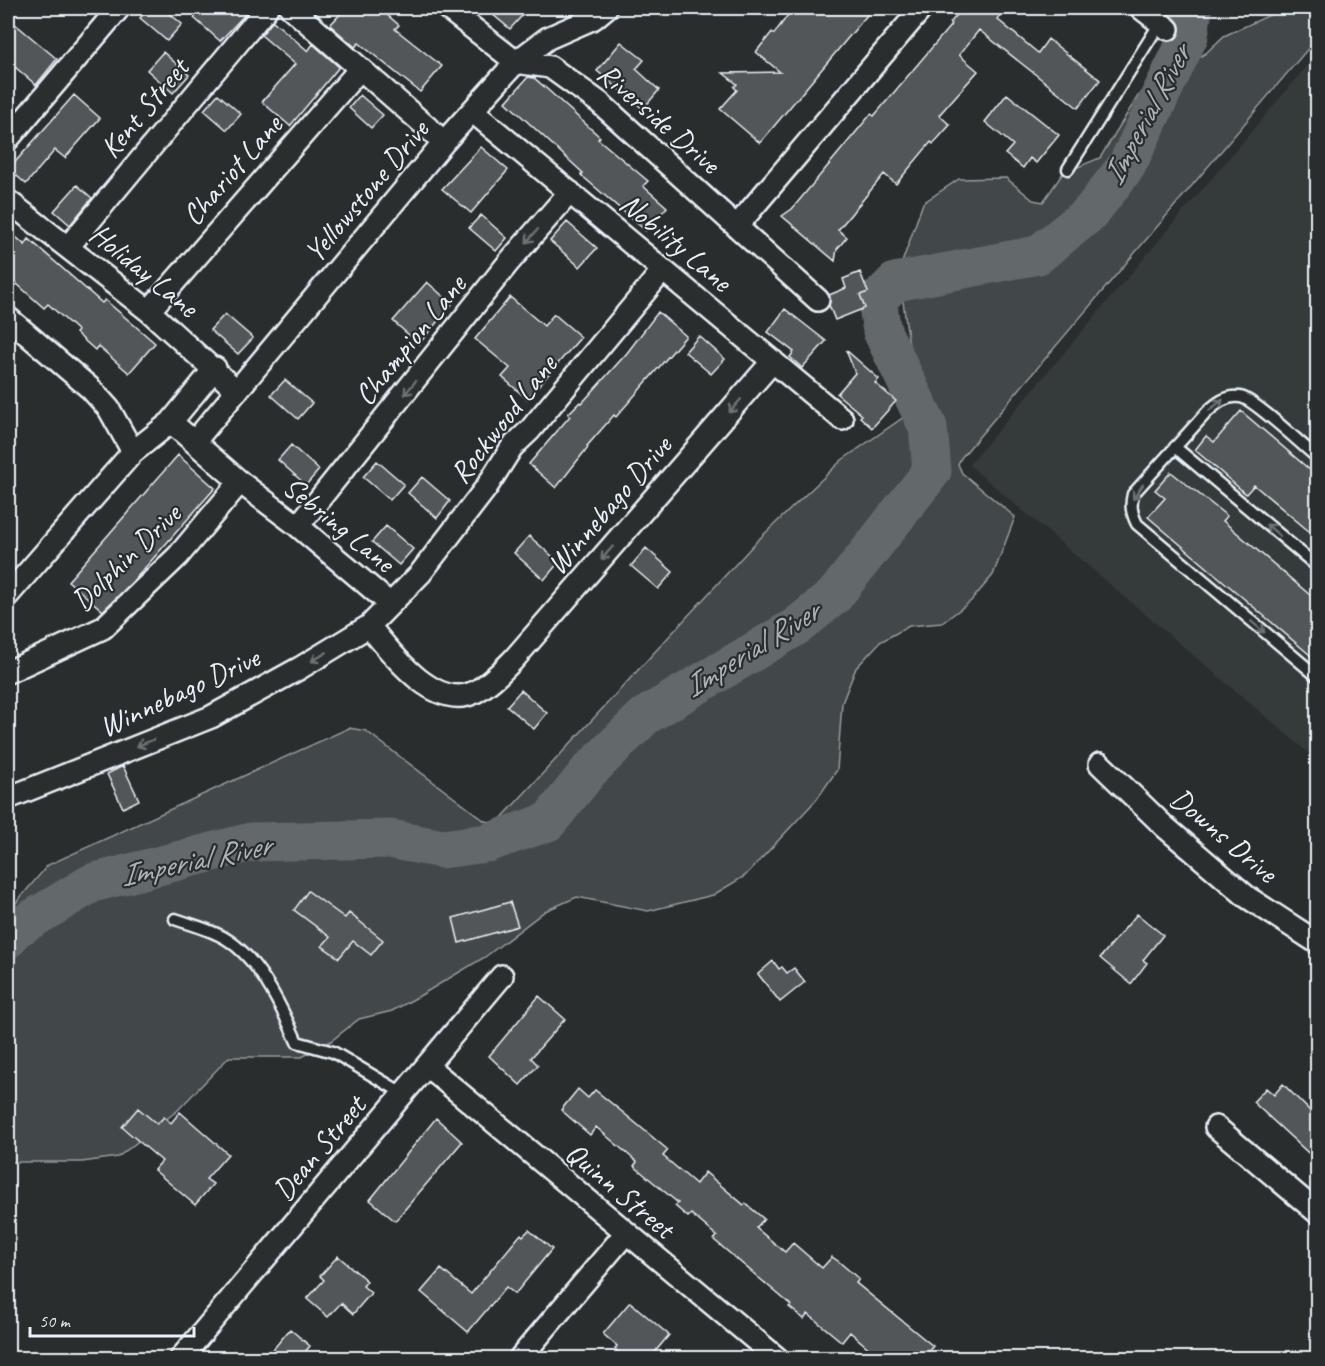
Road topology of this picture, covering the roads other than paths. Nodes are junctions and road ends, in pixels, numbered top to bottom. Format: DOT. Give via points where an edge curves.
graph roads {
  1 [pos="119,8"];
  2 [pos="267,8"];
  3 [pos="291,8"];
  4 [pos="447,8"];
  5 [pos="606,8"];
  6 [pos="922,8"];
  7 [pos="1142,8"];
  8 [pos="1164,26"];
  9 [pos="516,62"];
  10 [pos="360,69"];
  11 [pos="472,111"];
  12 [pos="8,139"];
  13 [pos="444,142"];
  14 [pos="1068,169"];
  15 [pos="570,192"];
  16 [pos="8,201"];
  17 [pos="737,226"];
  18 [pos="68,247"];
  19 [pos="663,270"];
  20 [pos="818,300"];
  21 [pos="149,310"];
  22 [pos="8,318"];
  23 [pos="773,361"];
  24 [pos="215,368"];
  25 [pos="237,391"];
  26 [pos="842,419"];
  27 [pos="171,422"];
  28 [pos="195,441"];
  29 [pos="1175,447"];
  30 [pos="133,452"];
  31 [pos="1317,458"];
  32 [pos="240,482"];
  33 [pos="298,526"];
  34 [pos="1317,567"];
  35 [pos="8,595"];
  36 [pos="389,603"];
  37 [pos="369,626"];
  38 [pos="8,672"];
  39 [pos="1317,676"];
  40 [pos="1100,764"];
  41 [pos="8,798"];
  42 [pos="175,919"];
  43 [pos="1317,943"];
  44 [pos="502,976"];
  45 [pos="426,1066"];
  46 [pos="404,1094"];
  47 [pos="1216,1127"];
  48 [pos="1317,1213"];
  49 [pos="625,1234"];
  50 [pos="181,1359"];
  51 [pos="520,1359"];
  52 [pos="777,1359"];
  1 -- 12 [label="street"];
  2 -- 18 [label="street, Kent Street"];
  3 -- 10 [label="street"];
  4 -- 9 [label="street, Riverside Drive"];
  5 -- 9 [label="street, Yellowstone Drive" via="594,18 548,38"];
  6 -- 17 [label="street"];
  7 -- 8 [label="street"];
  8 -- 14 [label="lane"];
  9 -- 11 [label="street, Yellowstone Drive"];
  9 -- 17 [label="street, Riverside Drive" via="550,67 559,73 600,104"];
  10 -- 13 [label="street"];
  10 -- 21 [label="street, Chariot Lane"];
  11 -- 13 [label="street, Yellowstone Drive"];
  11 -- 15 [label="street, Nobility Lane"];
  13 -- 25 [label="street, Yellowstone Drive"];
  15 -- 19 [label="street, Nobility Lane"];
  15 -- 33 [label="street, Champion Lane, one-way" via="509,261"];
  16 -- 18 [label="street, Holiday Lane"];
  17 -- 20 [label="street, Riverside Drive"];
  18 -- 21 [label="street, Holiday Lane"];
  19 -- 23 [label="street, Nobility Lane"];
  19 -- 36 [label="street, Rockwood Lane" via="512,447 420,574"];
  21 -- 24 [label="street, Holiday Lane"];
  22 -- 30 [label="street" via="91,389 108,409"];
  23 -- 26 [label="street, Nobility Lane"];
  23 -- 37 [label="street, Winnebago Drive, one-way" via="521,651 473,693 448,697 427,687"];
  24 -- 25 [label="street, Holiday Lane"];
  24 -- 27 [label="street"];
  25 -- 28 [label="street, Yellowstone Drive"];
  27 -- 28 [label="street, Sebring Lane"];
  27 -- 30 [label="street"];
  28 -- 32 [label="street, Sebring Lane"];
  29 -- 31 [label="lane, one-way" via="1215,404 1239,396"];
  34 -- 29 [label="lane, one-way"];
  29 -- 39 [label="lane, one-way" via="1133,494 1132,515 1137,524"];
  30 -- 35 [label="street"];
  32 -- 33 [label="street, Sebring Lane"];
  32 -- 38 [label="street, Dolphin Drive" via="178,556 103,628"];
  33 -- 36 [label="street, Sebring Lane"];
  36 -- 37 [label="street, Sebring Lane"];
  37 -- 41 [label="street, Winnebago Drive, one-way" via="211,717"];
  40 -- 43 [label="street, Downs Drive" via="1164,826 1247,897"];
  42 -- 46 [label="lane" via="220,936 247,958 266,979 297,1042 333,1052"];
  44 -- 45 [label="street, Dean Street"];
  45 -- 46 [label="street, Dean Street"];
  45 -- 49 [label="street, Quinn Street"];
  46 -- 50 [label="street, Dean Street"];
  47 -- 48 [label="street"];
  49 -- 51 [label="street"];
  49 -- 52 [label="street, Quinn Street"];
}
